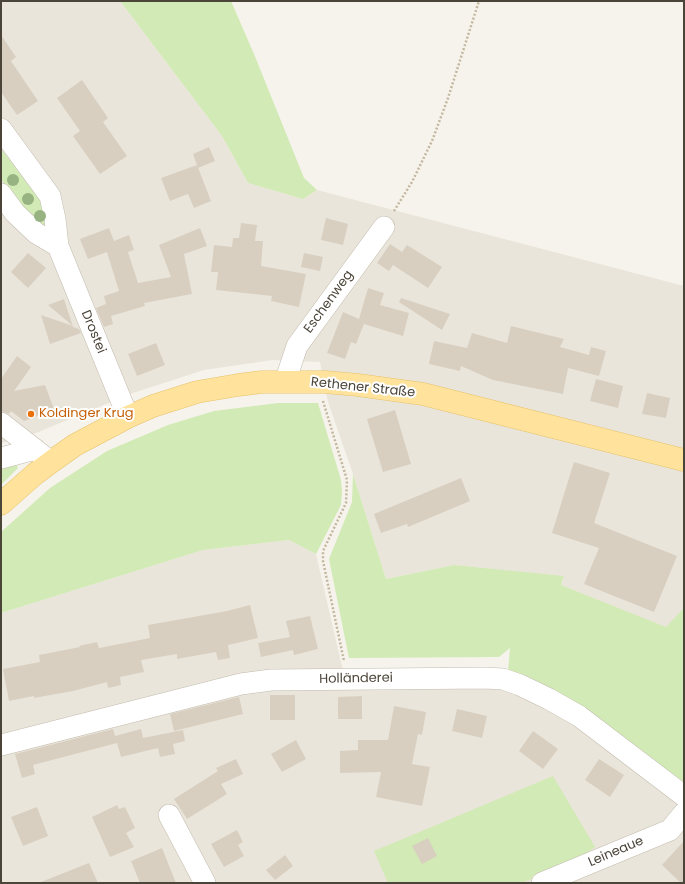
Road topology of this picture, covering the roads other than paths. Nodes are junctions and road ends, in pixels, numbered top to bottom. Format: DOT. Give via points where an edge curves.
graph roads {
  1 [pos="1,129"];
  2 [pos="1,194"];
  3 [pos="384,227"];
  4 [pos="58,246"];
  5 [pos="285,382"];
  6 [pos="128,417"];
  7 [pos="1,423"];
  8 [pos="43,456"];
  9 [pos="1,458"];
  10 [pos="684,460"];
  11 [pos="1,504"];
  12 [pos="1,744"];
  13 [pos="684,796"];
  14 [pos="684,814"];
  15 [pos="169,815"];
  16 [pos="205,883"];
  17 [pos="542,883"];
  1 -- 4 [label="street, Drostei" via="50,196"];
  2 -- 4 [label="street" via="36,233"];
  3 -- 5 [label="street, Eschenweg" via="297,346"];
  4 -- 6 [label="street, Drostei"];
  5 -- 6 [label="main road, Rethener Straße" via="238,385 197,392"];
  5 -- 10 [label="main road, Rethener Straße" via="358,385 423,394"];
  6 -- 8 [label="main road, Rethener Straße" via="75,445"];
  7 -- 8 [label="street"];
  8 -- 9 [label="street"];
  8 -- 11 [label="main road, Rethener Straße" via="35,474"];
  12 -- 13 [label="street, Holländerei" via="241,684 271,680 503,679 550,699 579,716"];
  14 -- 17 [label="street, Leineaue" via="670,830"];
  15 -- 16 [label="street"];
}
